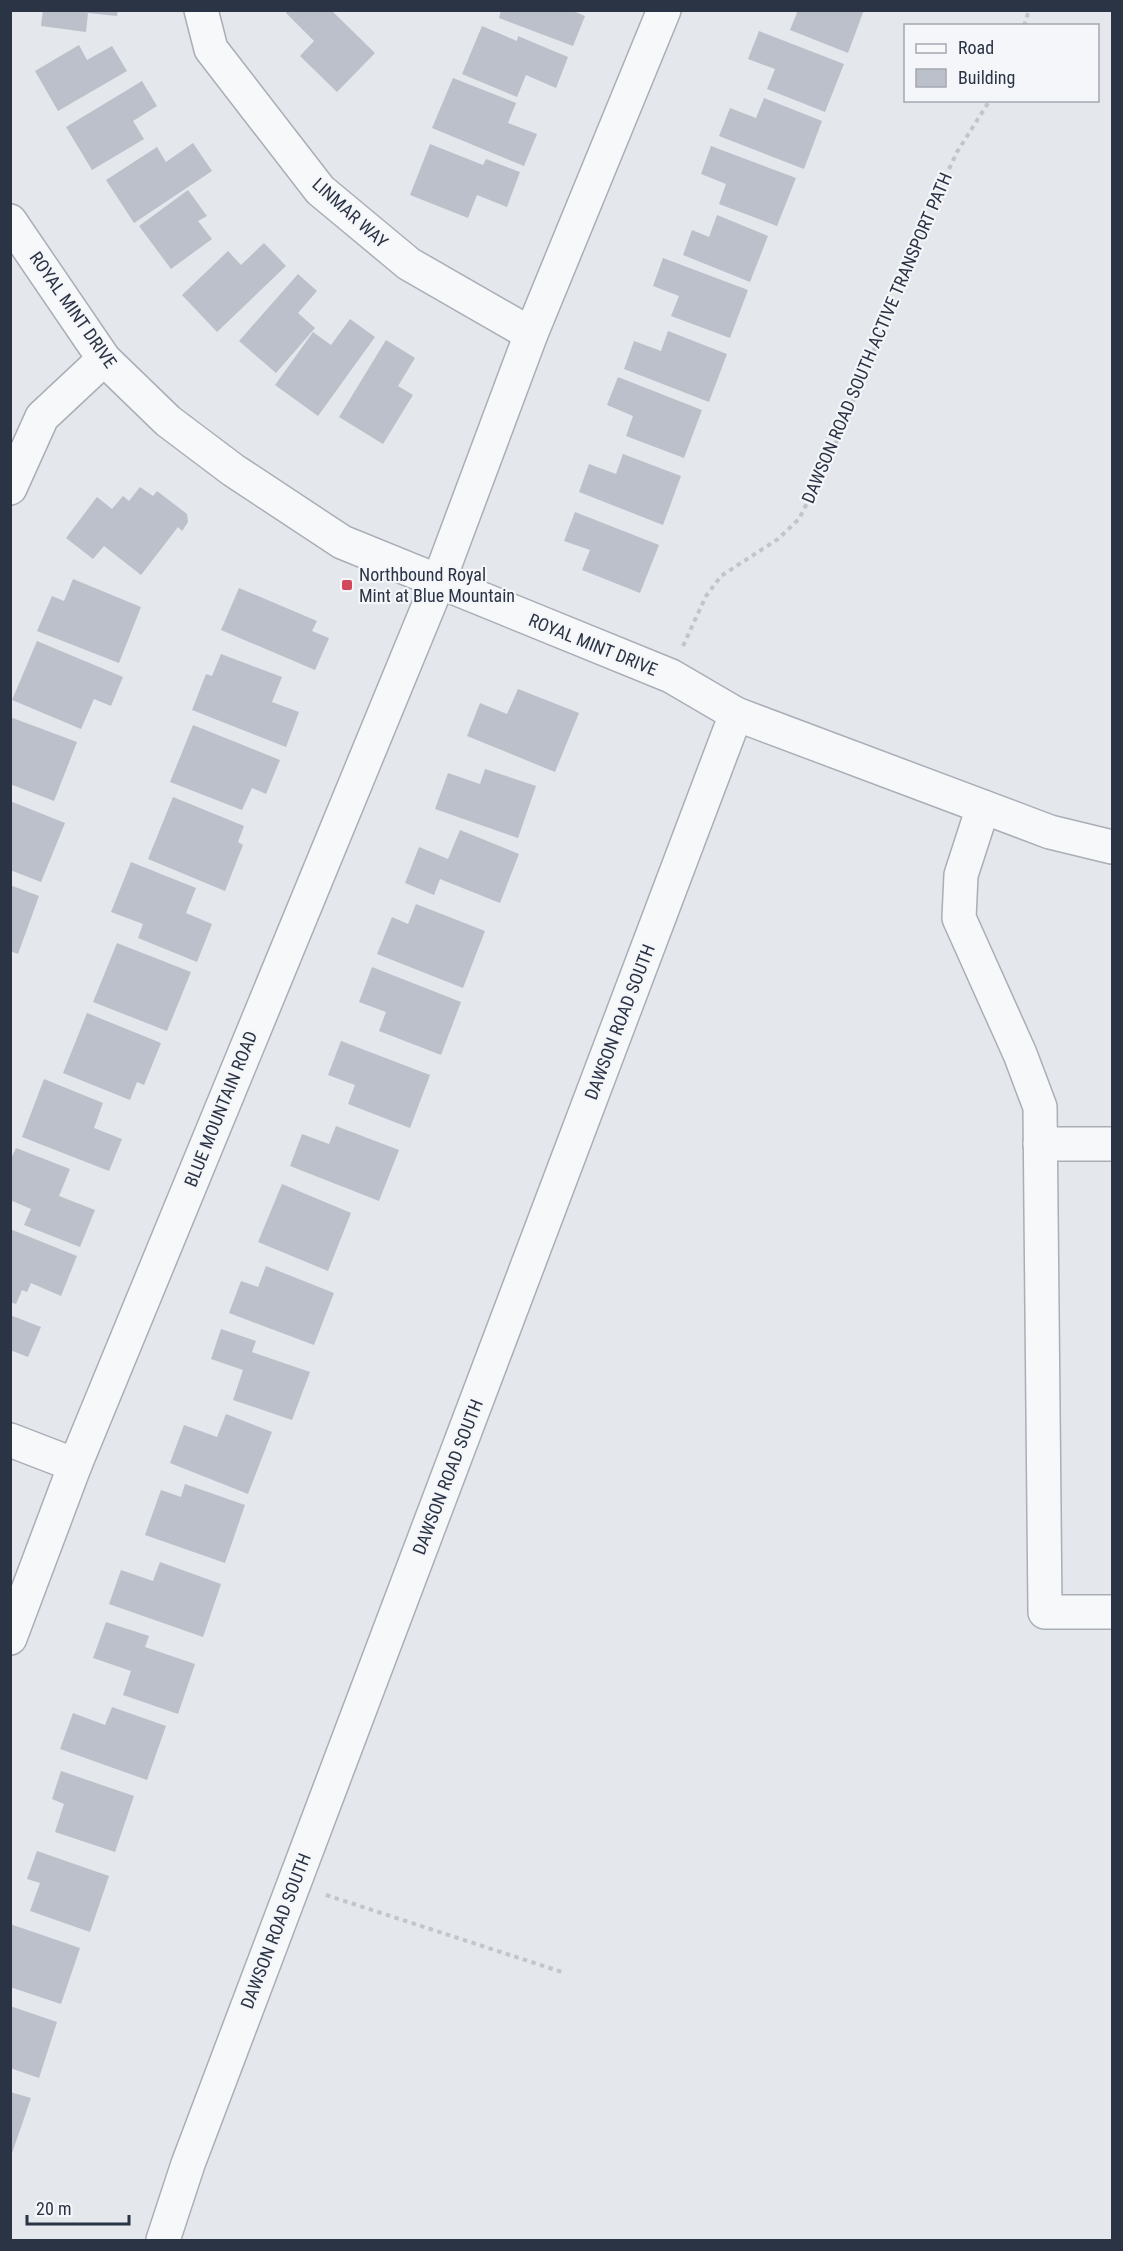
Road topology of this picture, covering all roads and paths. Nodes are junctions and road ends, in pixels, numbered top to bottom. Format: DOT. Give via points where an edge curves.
graph roads {
  1 [pos="201,10"];
  2 [pos="664,10"];
  3 [pos="989,102"];
  4 [pos="10,221"];
  5 [pos="531,334"];
  6 [pos="104,359"];
  7 [pos="10,488"];
  8 [pos="438,583"];
  9 [pos="671,676"];
  10 [pos="736,714"];
  11 [pos="983,807"];
  12 [pos="1113,847"];
  13 [pos="1040,1144"];
  14 [pos="1113,1144"];
  15 [pos="10,1440"];
  16 [pos="75,1466"];
  17 [pos="1113,1612"];
  18 [pos="10,1638"];
  19 [pos="294,1885"];
  20 [pos="562,1972"];
  21 [pos="163,2241"];
  1 -- 5 [label="street, LINMAR WAY" via="211,49 320,190 409,264"];
  2 -- 5 [label="street"];
  3 -- 9 [label="path, DAWSON ROAD SOUTH ACTIVE TRANSPORT PATH" via="943,182 815,491 799,519 778,539 721,576 706,596"];
  4 -- 6 [label="street, ROYAL MINT DRIVE"];
  5 -- 8 [label="street"];
  6 -- 7 [label="street" via="42,417"];
  6 -- 8 [label="street, ROYAL MINT DRIVE" via="168,421 233,470 342,542"];
  8 -- 9 [label="street, ROYAL MINT DRIVE"];
  8 -- 16 [label="street, BLUE MOUNTAIN ROAD"];
  9 -- 10 [label="street, ROYAL MINT DRIVE"];
  10 -- 11 [label="street, ROYAL MINT DRIVE"];
  10 -- 19 [label="street, DAWSON ROAD SOUTH"];
  11 -- 12 [label="street, ROYAL MINT DRIVE" via="1050,832"];
  11 -- 13 [label="street" via="961,876 959,918 1040,1107"];
  13 -- 14 [label="street"];
  13 -- 17 [label="street" via="1046,1612"];
  15 -- 16 [label="street"];
  16 -- 18 [label="street, BLUE MOUNTAIN ROAD"];
  19 -- 20 [label="path"];
  19 -- 21 [label="street, DAWSON ROAD SOUTH" via="188,2164"];
}
